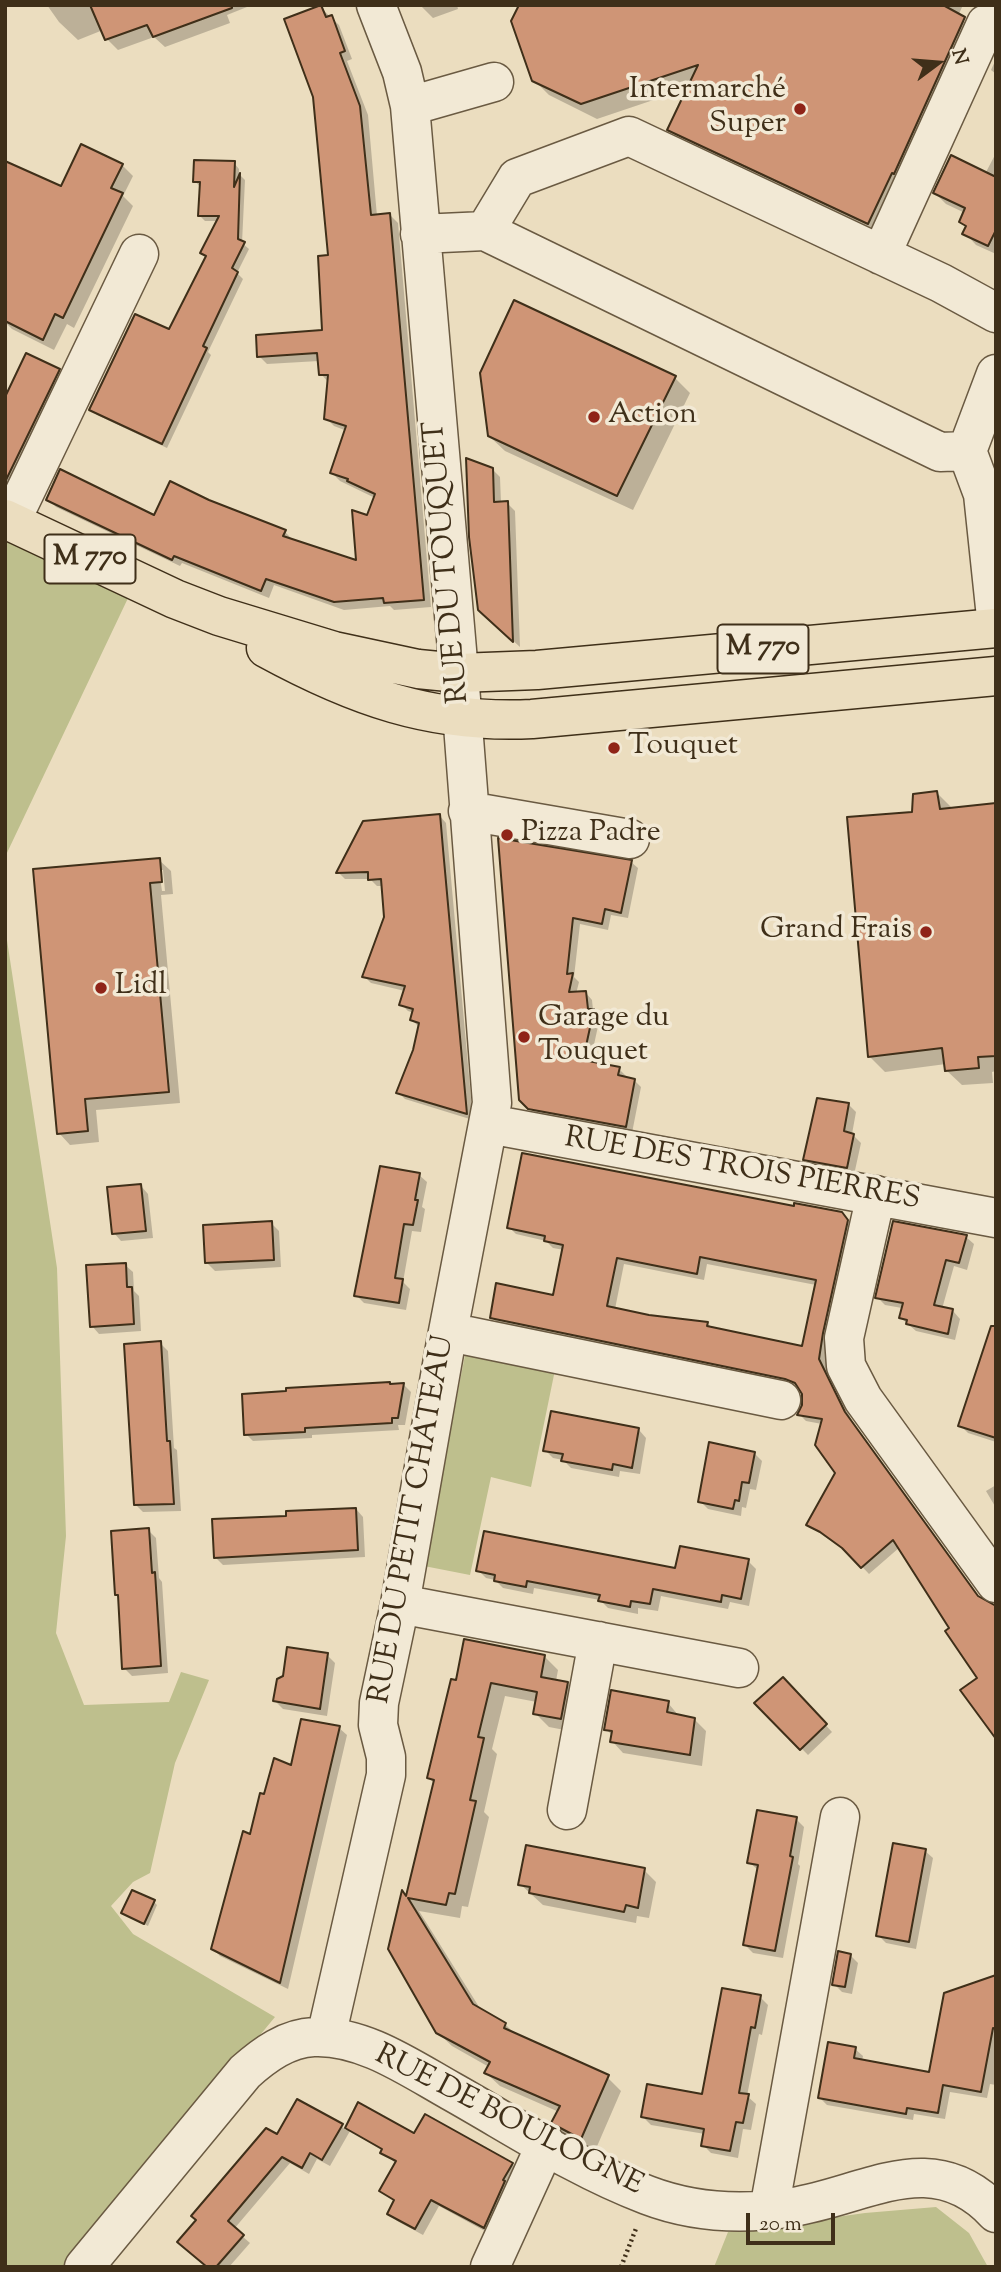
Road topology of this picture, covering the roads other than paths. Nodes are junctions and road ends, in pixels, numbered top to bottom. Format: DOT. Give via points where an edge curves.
graph roads {
  1 [pos="376,5"];
  2 [pos="986,24"];
  3 [pos="494,82"];
  4 [pos="410,106"];
  5 [pos="485,231"];
  6 [pos="420,234"];
  7 [pos="139,254"];
  8 [pos="881,255"];
  9 [pos="996,313"];
  10 [pos="996,374"];
  11 [pos="967,451"];
  12 [pos="990,492"];
  13 [pos="8,520"];
  14 [pos="175,599"];
  15 [pos="996,617"];
  16 [pos="996,628"];
  17 [pos="459,673"];
  18 [pos="996,677"];
  19 [pos="462,718"];
  20 [pos="468,811"];
  21 [pos="630,839"];
  22 [pos="489,1124"];
  23 [pos="876,1195"];
  24 [pos="996,1218"];
  25 [pos="449,1332"];
  26 [pos="781,1399"];
  27 [pos="996,1583"];
  28 [pos="400,1604"];
  29 [pos="598,1642"];
  30 [pos="739,1668"];
  31 [pos="567,1810"];
  32 [pos="840,1817"];
  33 [pos="326,2037"];
  34 [pos="546,2144"];
  35 [pos="991,2198"];
  36 [pos="769,2210"];
  37 [pos="84,2267"];
  38 [pos="490,2267"];
  1 -- 4 [label="street, RUE DU TOUQUET"];
  2 -- 8 [label="street"];
  3 -- 4 [label="street"];
  4 -- 6 [label="street, RUE DU TOUQUET"];
  5 -- 6 [label="street"];
  5 -- 8 [label="street" via="517,178 629,136"];
  5 -- 11 [label="street" via="940,452"];
  6 -- 17 [label="street, RUE DU TOUQUET"];
  7 -- 13 [label="street"];
  8 -- 9 [label="street"];
  10 -- 11 [label="street"];
  11 -- 12 [label="street"];
  12 -- 15 [label="street"];
  13 -- 14 [label="main road, M 770"];
  14 -- 17 [label="main road, M 770" via="334,651"];
  14 -- 19 [label="main road, M 770" via="326,680 392,704"];
  16 -- 17 [label="main road, M 770" via="537,670"];
  17 -- 19 [label="street, RUE DU TOUQUET"];
  18 -- 19 [label="main road, M 770" via="532,719"];
  19 -- 20 [label="street, RUE DU TOUQUET"];
  20 -- 21 [label="street"];
  20 -- 22 [label="street, RUE DU TOUQUET" via="492,1103"];
  22 -- 23 [label="street, RUE DES TROIS PIERRES"];
  22 -- 25 [label="street, RUE DU PETIT CHATEAU"];
  23 -- 24 [label="street, RUE DES TROIS PIERRES"];
  23 -- 27 [label="street" via="844,1338 846,1366 863,1399"];
  25 -- 26 [label="street"];
  25 -- 28 [label="street, RUE DU PETIT CHATEAU"];
  28 -- 29 [label="street"];
  28 -- 33 [label="street, RUE DU PETIT CHATEAU" via="378,1713 386,1775"];
  29 -- 30 [label="street"];
  29 -- 31 [label="street"];
  32 -- 36 [label="street"];
  33 -- 34 [label="street, RUE DE BOULOGNE" via="397,2061"];
  33 -- 37 [label="street, RUE DE BOULOGNE" via="293,2040 245,2072"];
  34 -- 36 [label="street, RUE DE BOULOGNE" via="649,2196 710,2210"];
  34 -- 38 [label="street"];
  35 -- 36 [label="street, RUE DE BOULOGNE" via="936,2178 913,2177"];
}
